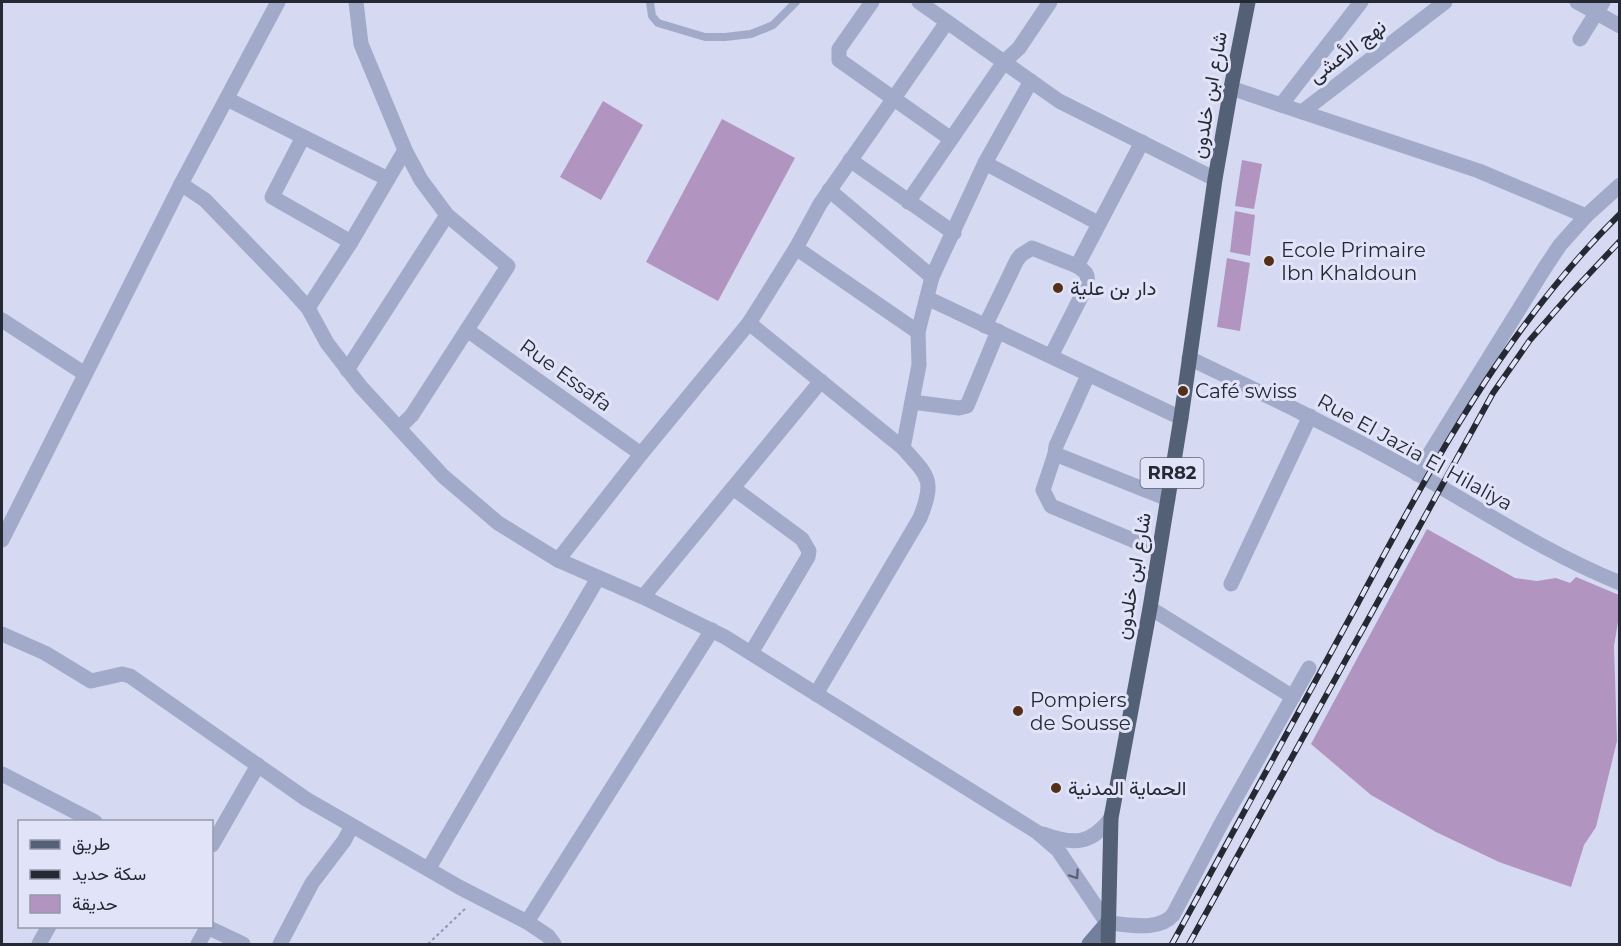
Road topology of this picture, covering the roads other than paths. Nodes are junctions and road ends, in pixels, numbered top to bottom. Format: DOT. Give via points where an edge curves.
graph roads {
  1 [pos="278,2"];
  2 [pos="356,2"];
  3 [pos="650,2"];
  4 [pos="796,2"];
  5 [pos="872,2"];
  6 [pos="919,2"];
  7 [pos="1049,2"];
  8 [pos="1248,2"];
  9 [pos="1361,2"];
  10 [pos="1445,2"];
  11 [pos="1577,2"];
  12 [pos="1600,7"];
  13 [pos="947,22"];
  14 [pos="1620,26"];
  15 [pos="1580,39"];
  16 [pos="1004,62"];
  17 [pos="1031,81"];
  18 [pos="1231,88"];
  19 [pos="227,99"];
  20 [pos="893,100"];
  21 [pos="1281,105"];
  22 [pos="1302,112"];
  23 [pos="303,137"];
  24 [pos="951,139"];
  25 [pos="1142,142"];
  26 [pos="405,150"];
  27 [pos="850,160"];
  28 [pos="985,163"];
  29 [pos="388,179"];
  30 [pos="1215,179"];
  31 [pos="181,184"];
  32 [pos="1620,185"];
  33 [pos="830,190"];
  34 [pos="908,202"];
  35 [pos="447,215"];
  36 [pos="1586,216"];
  37 [pos="1098,223"];
  38 [pos="954,233"];
  39 [pos="351,242"];
  40 [pos="796,248"];
  41 [pos="1077,266"];
  42 [pos="932,277"];
  43 [pos="927,298"];
  44 [pos="308,308"];
  45 [pos="2,320"];
  46 [pos="748,322"];
  47 [pos="991,328"];
  48 [pos="467,330"];
  49 [pos="918,332"];
  50 [pos="1051,356"];
  51 [pos="1189,358"];
  52 [pos="347,370"];
  53 [pos="85,374"];
  54 [pos="1088,375"];
  55 [pos="821,381"];
  56 [pos="912,402"];
  57 [pos="1310,416"];
  58 [pos="1181,418"];
  59 [pos="399,428"];
  60 [pos="903,448"];
  61 [pos="641,454"];
  62 [pos="1055,454"];
  63 [pos="1417,474"];
  64 [pos="733,488"];
  65 [pos="1168,499"];
  66 [pos="2,540"];
  67 [pos="1159,551"];
  68 [pos="558,560"];
  69 [pos="598,578"];
  70 [pos="1620,583"];
  71 [pos="1231,584"];
  72 [pos="643,597"];
  73 [pos="1150,608"];
  74 [pos="712,630"];
  75 [pos="2,633"];
  76 [pos="751,653"];
  77 [pos="1309,668"];
  78 [pos="816,694"];
  79 [pos="1293,697"];
  80 [pos="258,765"];
  81 [pos="2,774"];
  82 [pos="1111,818"];
  83 [pos="90,820"];
  84 [pos="352,826"];
  85 [pos="1037,832"];
  86 [pos="213,843"];
  87 [pos="429,868"];
  88 [pos="527,922"];
  89 [pos="1107,923"];
  90 [pos="48,928"];
  91 [pos="206,928"];
  92 [pos="208,928"];
  93 [pos="39,945"];
  94 [pos="198,945"];
  95 [pos="243,945"];
  96 [pos="280,945"];
  97 [pos="554,945"];
  98 [pos="1089,945"];
  99 [pos="1108,945"];
  1 -- 19 [label="street"];
  2 -- 26 [label="street" via="362,44"];
  3 -- 4 [label="lane" via="652,16 658,22 705,37 725,37 751,34 773,25"];
  5 -- 20 [label="street" via="841,44 838,55 843,64"];
  6 -- 13 [label="street"];
  7 -- 16 [label="street" via="1019,48"];
  8 -- 18 [label="main road, شارع ابن خلدون / RR82"];
  9 -- 21 [label="street"];
  10 -- 22 [label="street, نهج الأعشى"];
  11 -- 12 [label="street"];
  12 -- 14 [label="street"];
  12 -- 15 [label="street"];
  13 -- 16 [label="street"];
  13 -- 20 [label="street"];
  16 -- 17 [label="street"];
  16 -- 24 [label="street"];
  17 -- 25 [label="street" via="1059,100"];
  17 -- 28 [label="street"];
  18 -- 21 [label="street"];
  18 -- 30 [label="main road, شارع ابن خلدون / RR82"];
  19 -- 23 [label="street"];
  19 -- 31 [label="street"];
  20 -- 24 [label="street"];
  20 -- 27 [label="street"];
  21 -- 22 [label="street"];
  22 -- 36 [label="street" via="1479,171"];
  23 -- 29 [label="street"];
  23 -- 39 [label="street" via="272,197"];
  24 -- 34 [label="street"];
  25 -- 30 [label="street"];
  25 -- 37 [label="street"];
  26 -- 29 [label="street"];
  26 -- 35 [label="street"];
  27 -- 33 [label="street"];
  27 -- 34 [label="street"];
  28 -- 37 [label="street"];
  28 -- 38 [label="street"];
  29 -- 39 [label="street"];
  30 -- 51 [label="main road, شارع ابن خلدون / RR82"];
  31 -- 44 [label="street" via="205,200"];
  31 -- 53 [label="street"];
  32 -- 36 [label="street"];
  33 -- 40 [label="street"];
  33 -- 42 [label="street"];
  34 -- 38 [label="street"];
  35 -- 48 [label="street" via="508,266"];
  35 -- 52 [label="street"];
  36 -- 63 [label="street" via="1544,268"];
  37 -- 41 [label="street"];
  38 -- 42 [label="street"];
  39 -- 44 [label="street"];
  40 -- 46 [label="street"];
  40 -- 49 [label="street"];
  41 -- 47 [label="street" via="1032,248 1021,255"];
  41 -- 50 [label="street" via="1086,271 1087,285"];
  42 -- 43 [label="street"];
  43 -- 47 [label="street"];
  43 -- 49 [label="street"];
  44 -- 52 [label="street"];
  45 -- 53 [label="street"];
  46 -- 55 [label="street"];
  46 -- 61 [label="street"];
  47 -- 50 [label="street"];
  47 -- 56 [label="street" via="967,406"];
  48 -- 59 [label="street" via="412,415"];
  48 -- 61 [label="street, Rue Essafa"];
  49 -- 56 [label="street" via="919,365"];
  50 -- 54 [label="street"];
  51 -- 57 [label="street, Rue El Jazia El Hilaliya"];
  51 -- 58 [label="main road, شارع ابن خلدون / RR82"];
  52 -- 59 [label="street"];
  53 -- 66 [label="street"];
  54 -- 58 [label="street"];
  54 -- 62 [label="street"];
  55 -- 60 [label="street"];
  55 -- 64 [label="street"];
  56 -- 60 [label="street"];
  57 -- 63 [label="street, Rue El Jazia El Hilaliya"];
  57 -- 71 [label="street"];
  58 -- 65 [label="main road, شارع ابن خلدون / RR82"];
  59 -- 68 [label="street" via="468,498 514,534"];
  60 -- 78 [label="street" via="927,477 928,498"];
  61 -- 68 [label="street"];
  62 -- 65 [label="street"];
  62 -- 67 [label="street" via="1043,490 1051,506"];
  63 -- 70 [label="street, Rue El Jazia El Hilaliya" via="1538,545"];
  64 -- 72 [label="street"];
  64 -- 76 [label="street" via="802,539 809,551"];
  65 -- 67 [label="main road, شارع ابن خلدون / RR82"];
  67 -- 73 [label="main road, شارع ابن خلدون / RR82"];
  68 -- 69 [label="street"];
  69 -- 72 [label="street"];
  69 -- 87 [label="street"];
  72 -- 74 [label="street"];
  73 -- 79 [label="street"];
  73 -- 82 [label="main road, شارع ابن خلدون / RR82"];
  74 -- 76 [label="street"];
  74 -- 88 [label="street"];
  75 -- 80 [label="street" via="91,681 122,674 130,676"];
  76 -- 78 [label="street"];
  77 -- 79 [label="street"];
  78 -- 85 [label="street"];
  79 -- 89 [label="street" via="1173,915 1152,925"];
  80 -- 84 [label="street"];
  80 -- 86 [label="street"];
  81 -- 83 [label="street"];
  82 -- 85 [label="street" via="1088,839 1060,840"];
  82 -- 89 [label="main road, شارع ابن خلدون / RR82"];
  84 -- 87 [label="street"];
  84 -- 96 [label="street" via="312,883"];
  85 -- 89 [label="street, one-way" via="1058,850"];
  87 -- 88 [label="street"];
  88 -- 97 [label="street"];
  89 -- 98 [label="main road"];
  89 -- 99 [label="main road, شارع ابن خلدون / RR82"];
  90 -- 93 [label="street"];
  91 -- 94 [label="street"];
  92 -- 95 [label="street"];
}
